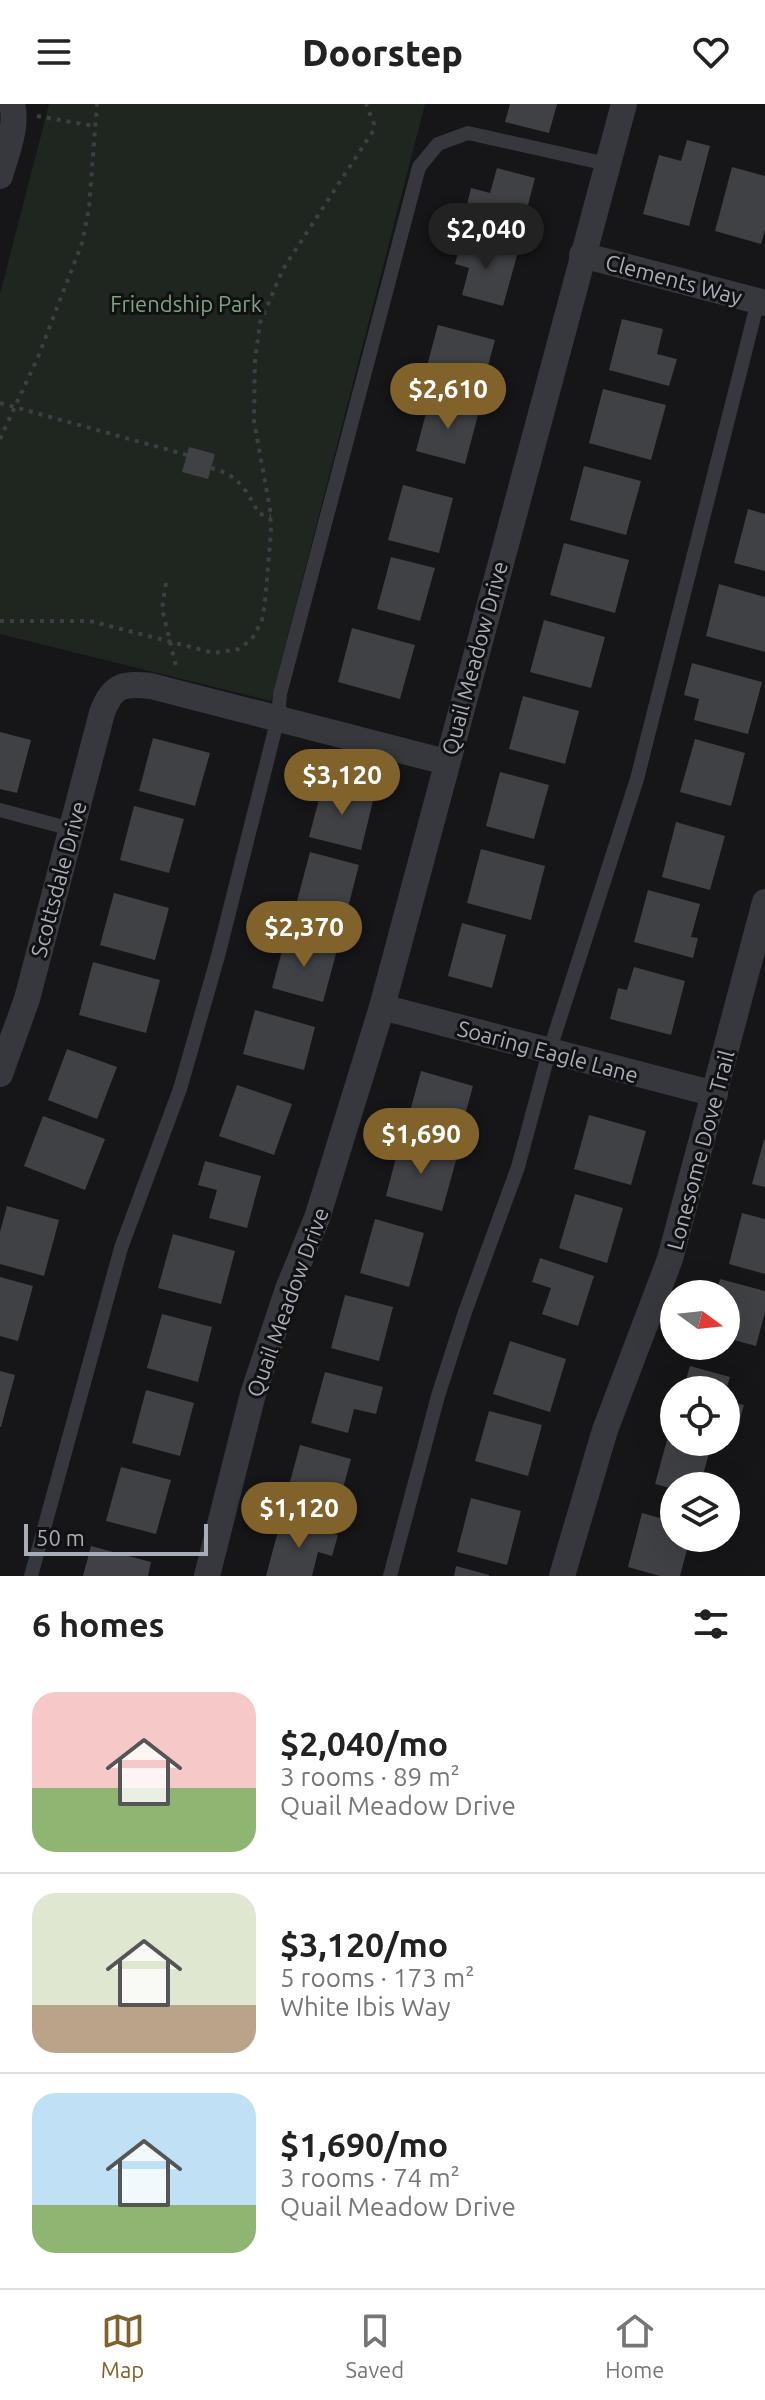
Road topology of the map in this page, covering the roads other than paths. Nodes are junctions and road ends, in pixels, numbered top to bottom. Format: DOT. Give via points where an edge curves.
graph roads {
  1 [pos="12,104"];
  2 [pos="624,104"];
  3 [pos="607,164"];
  4 [pos="0,176"];
  5 [pos="582,255"];
  6 [pos="761,302"];
  7 [pos="278,718"];
  8 [pos="446,762"];
  9 [pos="0,810"];
  10 [pos="71,829"];
  11 [pos="765,902"];
  12 [pos="382,1007"];
  13 [pos="549,1052"];
  14 [pos="0,1074"];
  15 [pos="715,1094"];
  16 [pos="31,1576"];
  17 [pos="207,1576"];
  18 [pos="390,1576"];
  19 [pos="562,1576"];
  1 -- 4 [label="street" via="12,130"];
  2 -- 3 [label="street, Quail Meadow Drive"];
  3 -- 5 [label="street, Quail Meadow Drive"];
  3 -- 7 [label="lane" via="468,133 438,144 419,167 280,694"];
  5 -- 6 [label="street, Clements Way"];
  5 -- 8 [label="street, Quail Meadow Drive"];
  6 -- 13 [label="lane" via="637,779"];
  7 -- 8 [label="street"];
  7 -- 10 [label="street, Scottsdale Drive" via="151,686 119,687 102,713"];
  7 -- 16 [label="lane" via="180,1089 121,1248"];
  8 -- 12 [label="street, Quail Meadow Drive"];
  9 -- 10 [label="lane"];
  10 -- 14 [label="street, Scottsdale Drive" via="27,999"];
  11 -- 15 [label="street, Lonesome Dove Trail"];
  12 -- 13 [label="street, Soaring Eagle Lane"];
  12 -- 17 [label="street, Quail Meadow Drive" via="327,1190 253,1394"];
  13 -- 15 [label="street, Soaring Eagle Lane"];
  13 -- 18 [label="lane" via="518,1167 438,1396"];
  15 -- 19 [label="street, Lonesome Dove Trail" via="670,1259 605,1430"];
}
